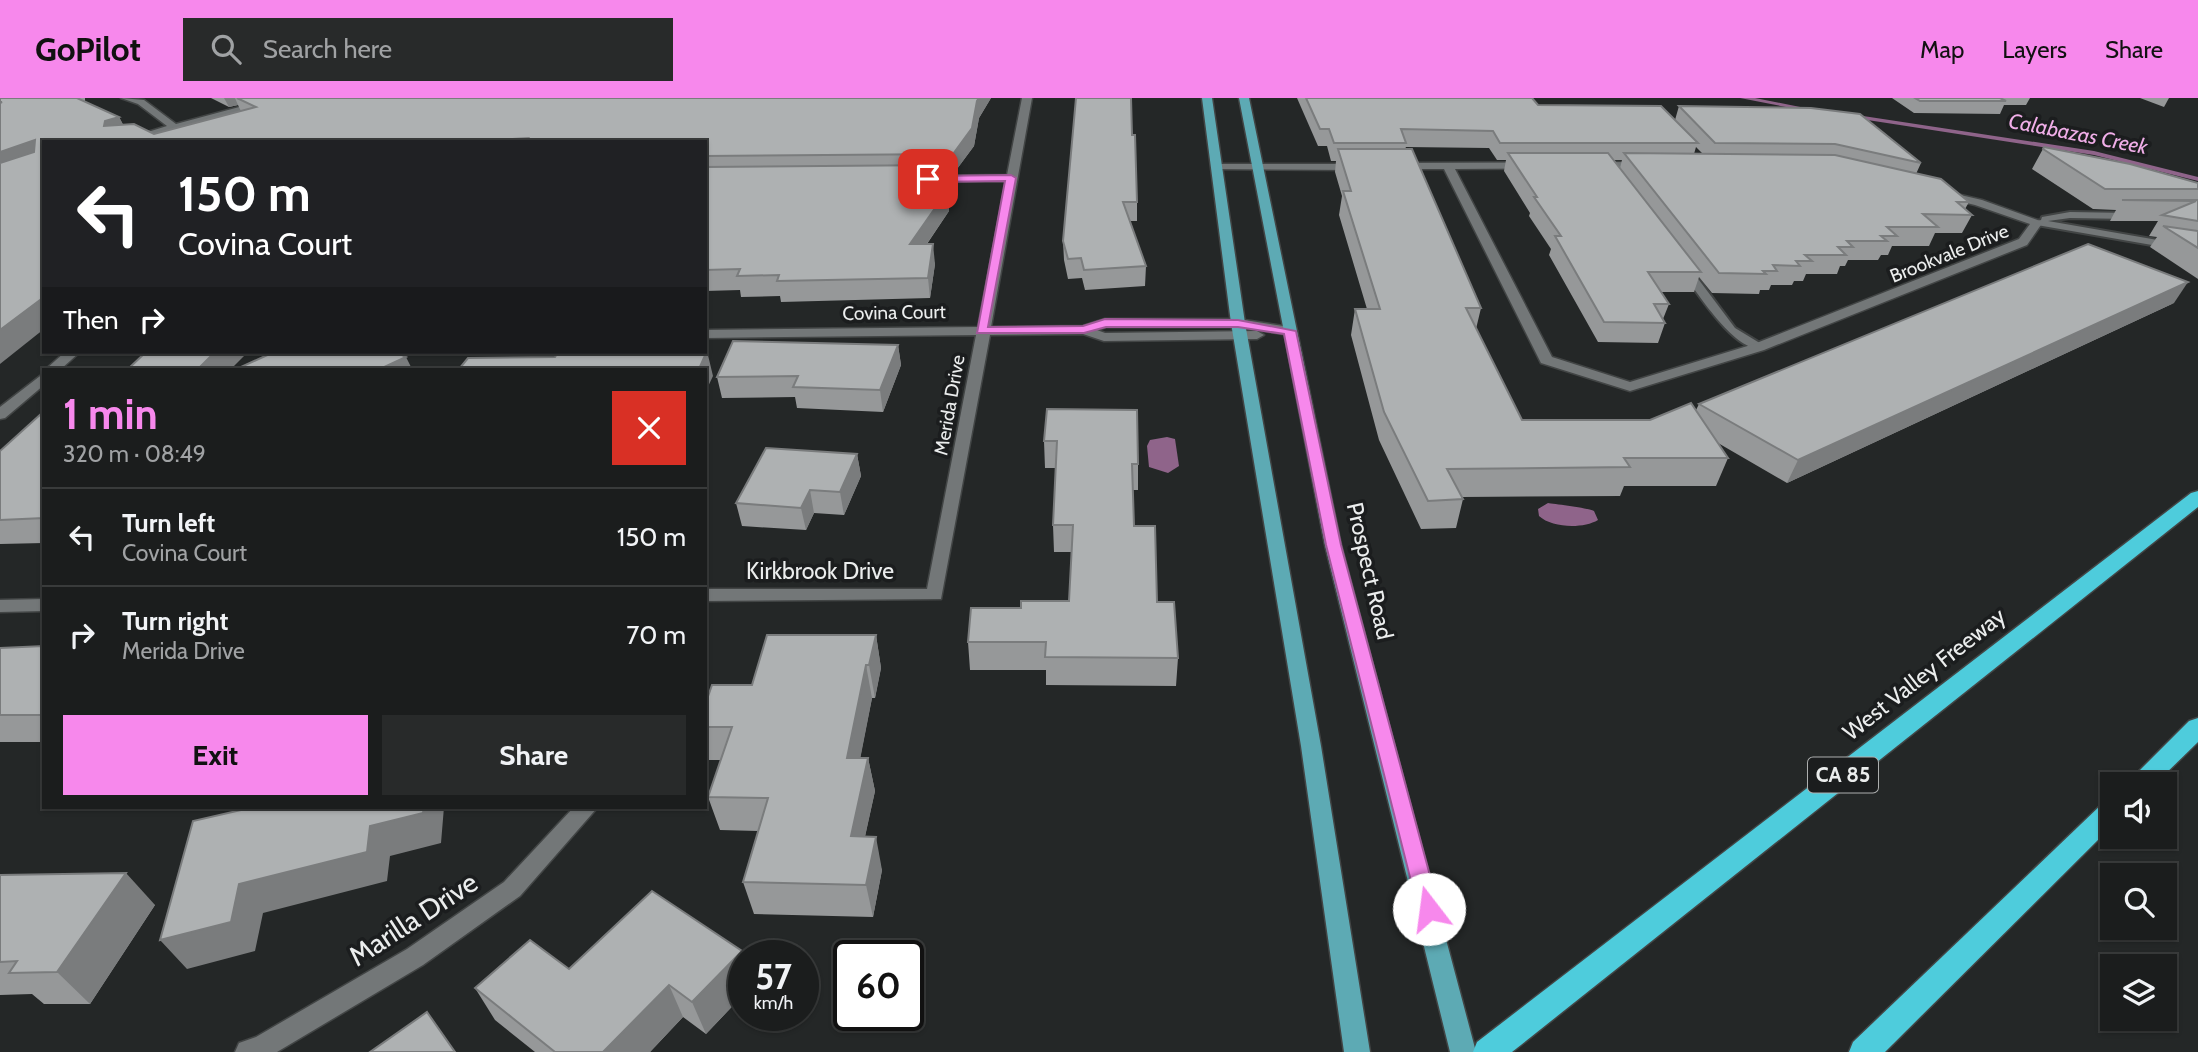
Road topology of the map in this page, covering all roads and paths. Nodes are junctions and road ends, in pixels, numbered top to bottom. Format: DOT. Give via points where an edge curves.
graph roads {
  1 [pos="126,98"];
  2 [pos="284,98"];
  3 [pos="1027,98"];
  4 [pos="1207,98"];
  5 [pos="1244,98"];
  6 [pos="174,127"];
  7 [pos="128,140"];
  8 [pos="1694,155"];
  9 [pos="1607,165"];
  10 [pos="1380,166"];
  11 [pos="1448,166"];
  12 [pos="1706,166"];
  13 [pos="1216,167"];
  14 [pos="1257,167"];
  15 [pos="1367,167"];
  16 [pos="1616,177"];
  17 [pos="1011,178"];
  18 [pos="914,179"];
  19 [pos="2141,216"];
  20 [pos="2037,222"];
  21 [pos="2198,250"];
  22 [pos="1682,264"];
  23 [pos="981,330"];
  24 [pos="1240,330"];
  25 [pos="1290,331"];
  26 [pos="707,334"];
  27 [pos="1759,347"];
  28 [pos="71,354"];
  29 [pos="54,368"];
  30 [pos="42,379"];
  31 [pos="0,415"];
  32 [pos="2198,497"];
  33 [pos="707,595"];
  34 [pos="935,595"];
  35 [pos="42,605"];
  36 [pos="0,606"];
  37 [pos="2198,727"];
  38 [pos="2151,772"];
  39 [pos="585,809"];
  40 [pos="2100,822"];
  41 [pos="248,1052"];
  42 [pos="1357,1052"];
  43 [pos="1463,1052"];
  44 [pos="1488,1052"];
  45 [pos="1864,1052"];
  1 -- 6 [label="street" via="141,102"];
  2 -- 6 [label="street"];
  3 -- 17 [label="street, Merida Drive"];
  4 -- 13 [label="main road"];
  5 -- 14 [label="main road, Prospect Road"];
  6 -- 7 [label="street"];
  8 -- 12 [label="lane"];
  9 -- 11 [label="street, Brookvale Drive"];
  9 -- 12 [label="street, Brookvale Drive"];
  9 -- 16 [label="lane"];
  10 -- 11 [label="street, Brookvale Drive"];
  11 -- 27 [label="street, Brookvale Drive" via="1546,360 1630,387"];
  12 -- 20 [label="street, Brookvale Drive" via="1828,167 1978,202"];
  13 -- 14 [label="street"];
  13 -- 24 [label="main road"];
  14 -- 15 [label="street"];
  14 -- 25 [label="main road, Prospect Road"];
  17 -- 18 [label="street"];
  17 -- 23 [label="street, Merida Drive"];
  19 -- 20 [label="lane" via="2070,215"];
  20 -- 21 [label="lane"];
  20 -- 27 [label="street, Brookvale Drive" via="2023,242"];
  22 -- 27 [label="lane" via="1731,330"];
  23 -- 24 [label="street, Covina Court" via="1084,330 1104,337"];
  23 -- 26 [label="street, Covina Court"];
  23 -- 34 [label="street, Merida Drive"];
  24 -- 25 [label="street, Covina Court"];
  24 -- 42 [label="main road" via="1311,746"];
  25 -- 43 [label="main road, Prospect Road" via="1334,545"];
  28 -- 29 [label="street"];
  30 -- 31 [label="street"];
  32 -- 44 [label="highway, West Valley Freeway / CA 85"];
  33 -- 34 [label="street, Kirkbrook Drive"];
  35 -- 36 [label="street"];
  37 -- 38 [label="highway"];
  39 -- 41 [label="street, Marilla Drive" via="512,889 415,957"];
  40 -- 45 [label="highway"];
}
